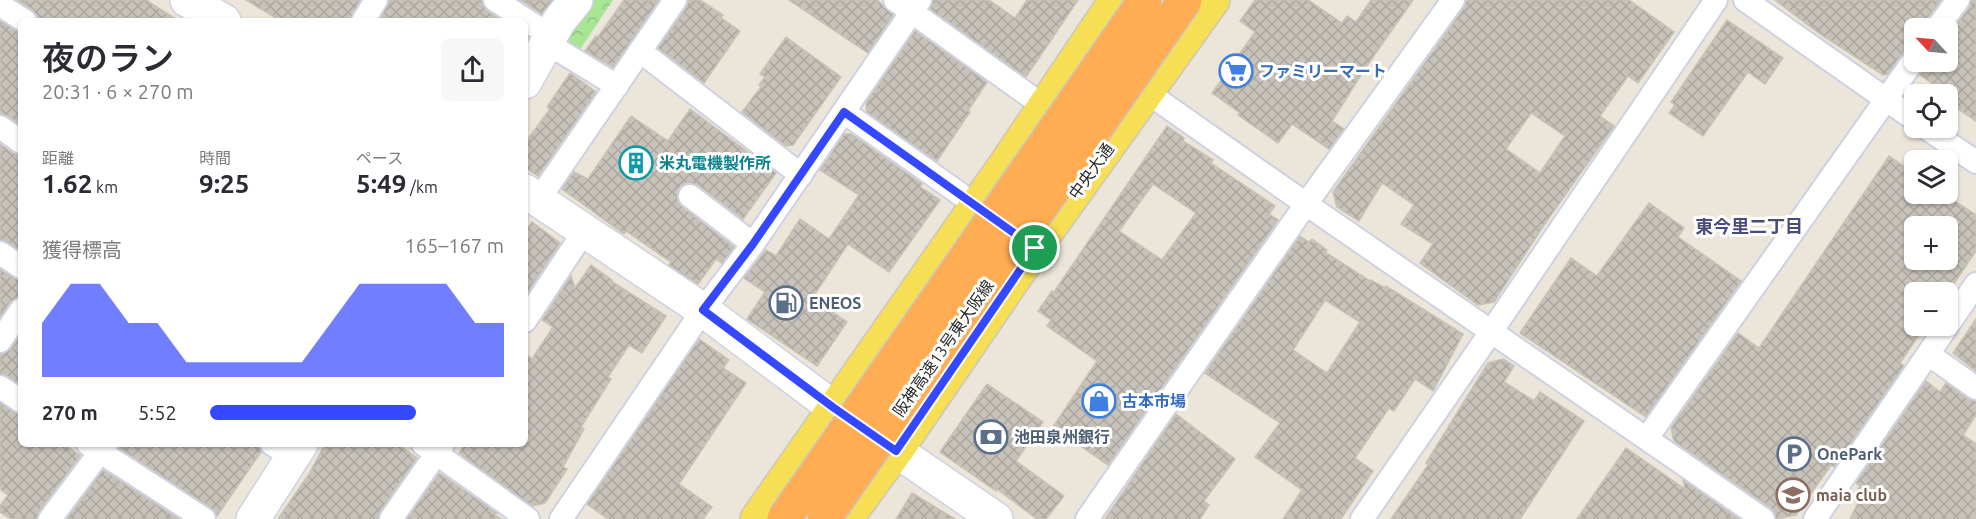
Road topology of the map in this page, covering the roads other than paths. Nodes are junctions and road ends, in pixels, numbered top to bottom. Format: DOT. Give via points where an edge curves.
graph roads {
  1 [pos="187,0"];
  2 [pos="376,0"];
  3 [pos="495,0"];
  4 [pos="576,0"];
  5 [pos="675,0"];
  6 [pos="1185,0"];
  7 [pos="1213,0"];
  8 [pos="1453,0"];
  9 [pos="1716,0"];
  10 [pos="1745,0"];
  11 [pos="1958,0"];
  12 [pos="1122,1"];
  13 [pos="909,4"];
  14 [pos="0,5"];
  15 [pos="219,14"];
  16 [pos="20,18"];
  17 [pos="365,18"];
  18 [pos="520,18"];
  19 [pos="1944,18"];
  20 [pos="528,24"];
  21 [pos="549,39"];
  22 [pos="640,51"];
  23 [pos="1905,72"];
  24 [pos="528,77"];
  25 [pos="617,86"];
  26 [pos="1148,93"];
  27 [pos="1886,99"];
  28 [pos="1045,107"];
  29 [pos="844,112"];
  30 [pos="1904,112"];
  31 [pos="0,127"];
  32 [pos="1941,138"];
  33 [pos="18,140"];
  34 [pos="1976,162"];
  35 [pos="801,175"];
  36 [pos="532,195"];
  37 [pos="690,196"];
  38 [pos="1306,204"];
  39 [pos="976,205"];
  40 [pos="585,230"];
  41 [pos="753,244"];
  42 [pos="1035,248"];
  43 [pos="0,253"];
  44 [pos="18,265"];
  45 [pos="1976,284"];
  46 [pos="703,310"];
  47 [pos="18,314"];
  48 [pos="528,316"];
  49 [pos="1491,332"];
  50 [pos="0,341"];
  51 [pos="1928,354"];
  52 [pos="0,387"];
  53 [pos="1976,388"];
  54 [pos="18,399"];
  55 [pos="834,408"];
  56 [pos="1647,438"];
  57 [pos="98,447"];
  58 [pos="434,447"];
  59 [pos="288,448"];
  60 [pos="896,451"];
  61 [pos="50,519"];
  62 [pos="204,519"];
  63 [pos="253,519"];
  64 [pos="391,519"];
  65 [pos="528,519"];
  66 [pos="561,519"];
  67 [pos="757,519"];
  68 [pos="784,519"];
  69 [pos="824,519"];
  70 [pos="846,519"];
  71 [pos="996,519"];
  72 [pos="1087,519"];
  73 [pos="1362,519"];
  74 [pos="1763,519"];
  75 [pos="1815,519"];
  1 -- 15 [label="street"];
  2 -- 17 [label="street"];
  3 -- 18 [label="street"];
  4 -- 21 [label="street"];
  5 -- 22 [label="street"];
  6 -- 69 [label="highway, 阪神高速13号東大阪線, bridge"];
  7 -- 26 [label="main road, 中央大通"];
  8 -- 38 [label="street"];
  9 -- 49 [label="street"];
  10 -- 27 [label="street"];
  11 -- 19 [label="street"];
  12 -- 28 [label="main road"];
  12 -- 68 [label="highway, 阪神高速13号東大阪線, bridge"];
  13 -- 28 [label="street"];
  13 -- 29 [label="street"];
  14 -- 16 [label="street"];
  20 -- 21 [label="street"];
  21 -- 24 [label="street"];
  21 -- 25 [label="street"];
  22 -- 25 [label="street"];
  22 -- 35 [label="street"];
  23 -- 27 [label="street"];
  25 -- 36 [label="street"];
  26 -- 38 [label="street"];
  26 -- 42 [label="main road, 中央大通"];
  27 -- 30 [label="street"];
  27 -- 56 [label="street"];
  28 -- 39 [label="main road"];
  29 -- 35 [label="street"];
  29 -- 39 [label="street"];
  31 -- 33 [label="street"];
  32 -- 34 [label="street"];
  35 -- 41 [label="street"];
  36 -- 40 [label="street"];
  37 -- 41 [label="street"];
  38 -- 49 [label="street"];
  38 -- 72 [label="street"];
  39 -- 42 [label="street"];
  39 -- 55 [label="main road"];
  40 -- 46 [label="street"];
  40 -- 48 [label="street"];
  41 -- 46 [label="street"];
  42 -- 60 [label="main road, 中央大通"];
  43 -- 44 [label="street"];
  45 -- 51 [label="street"];
  46 -- 55 [label="street"];
  46 -- 66 [label="street"];
  47 -- 50 [label="street"];
  49 -- 56 [label="street"];
  49 -- 73 [label="street"];
  51 -- 53 [label="street"];
  51 -- 75 [label="street"];
  52 -- 54 [label="street"];
  55 -- 60 [label="street"];
  55 -- 67 [label="main road"];
  56 -- 74 [label="street"];
  57 -- 61 [label="street"];
  57 -- 62 [label="street"];
  58 -- 64 [label="street"];
  58 -- 65 [label="street"];
  59 -- 63 [label="street"];
  60 -- 70 [label="main road, 中央大通"];
  60 -- 71 [label="street"];
}
